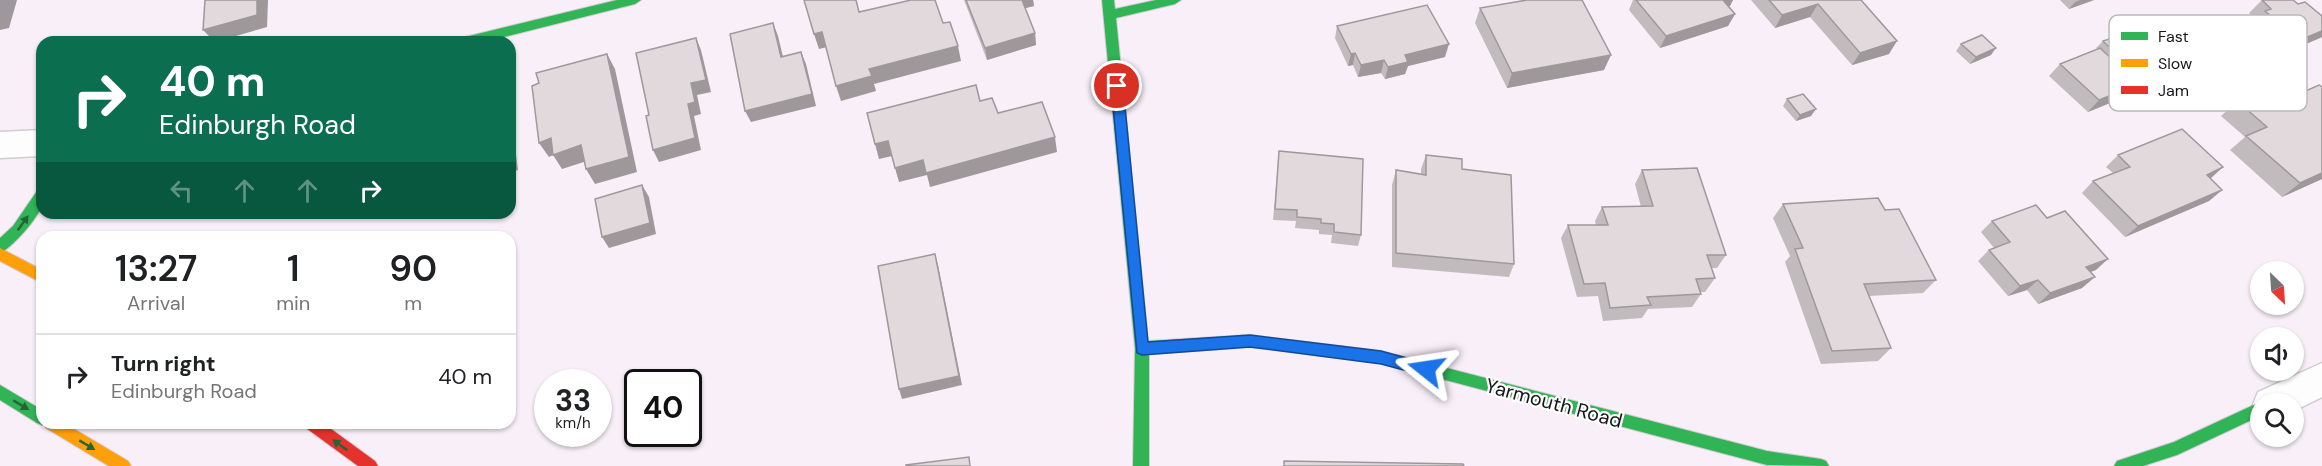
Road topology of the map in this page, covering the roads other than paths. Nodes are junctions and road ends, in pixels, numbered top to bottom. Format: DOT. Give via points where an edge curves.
graph roads {
  1 [pos="635,0"];
  2 [pos="1108,0"];
  3 [pos="1175,0"];
  4 [pos="1110,15"];
  5 [pos="489,36"];
  6 [pos="36,143"];
  7 [pos="0,145"];
  8 [pos="36,204"];
  9 [pos="0,247"];
  10 [pos="0,254"];
  11 [pos="36,274"];
  12 [pos="1142,348"];
  13 [pos="2322,380"];
  14 [pos="0,392"];
  15 [pos="2294,393"];
  16 [pos="36,414"];
  17 [pos="2250,414"];
  18 [pos="61,429"];
  19 [pos="319,429"];
  20 [pos="123,466"];
  21 [pos="370,466"];
  22 [pos="1141,466"];
  23 [pos="1821,466"];
  24 [pos="2122,466"];
  1 -- 5 [label="street"];
  2 -- 4 [label="street"];
  3 -- 4 [label="street"];
  4 -- 12 [label="street"];
  6 -- 7 [label="street"];
  9 -- 8 [label="street, one-way"];
  10 -- 11 [label="street"];
  12 -- 22 [label="street"];
  12 -- 23 [label="street, Yarmouth Road" via="1250,341 1381,357 1767,458"];
  13 -- 15 [label="street"];
  14 -- 16 [label="street, one-way"];
  17 -- 24 [label="street" via="2177,448"];
  18 -- 20 [label="street, one-way"];
  21 -- 19 [label="street, one-way"];
}
